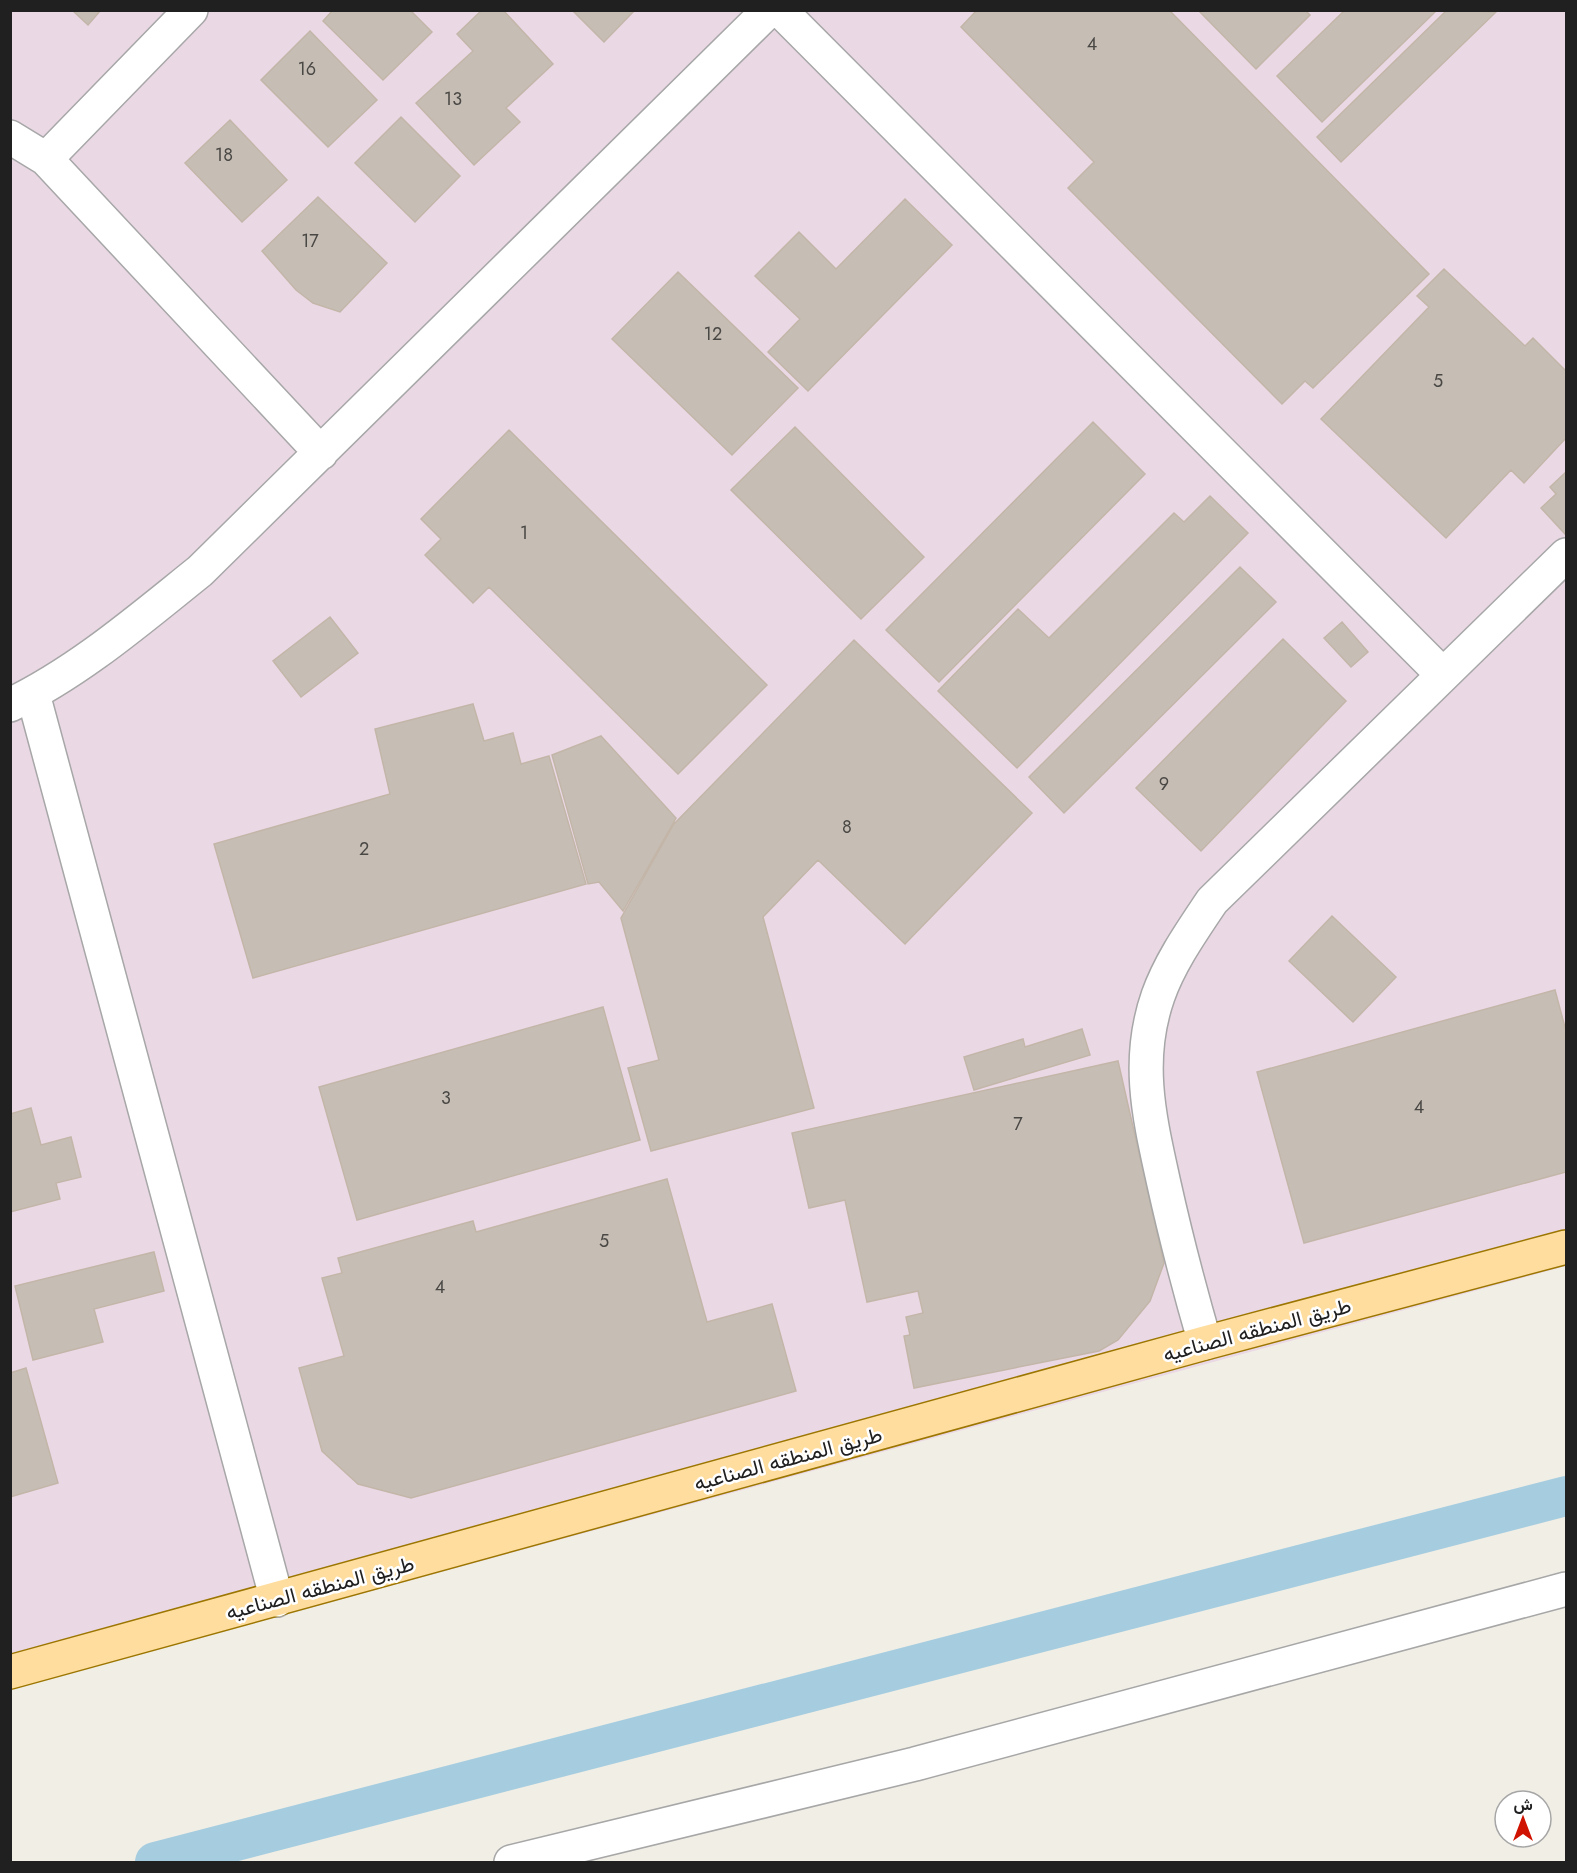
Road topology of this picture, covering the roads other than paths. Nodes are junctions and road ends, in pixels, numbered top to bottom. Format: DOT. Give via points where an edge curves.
graph roads {
  1 [pos="191,10"];
  2 [pos="770,10"];
  3 [pos="780,10"];
  4 [pos="10,137"];
  5 [pos="46,159"];
  6 [pos="321,453"];
  7 [pos="1566,555"];
  8 [pos="1443,675"];
  9 [pos="22,700"];
  10 [pos="1566,1247"];
  11 [pos="1205,1343"];
  12 [pos="1566,1589"];
  13 [pos="277,1600"];
  14 [pos="10,1672"];
  15 [pos="511,1863"];
  1 -- 5 [label="street"];
  2 -- 6 [label="street"];
  3 -- 8 [label="street"];
  4 -- 5 [label="street"];
  5 -- 6 [label="street"];
  6 -- 9 [label="street" via="200,571 116,638"];
  7 -- 8 [label="street"];
  8 -- 11 [label="street" via="1212,901 1181,947 1158,997 1146,1050 1146,1104 1176,1240"];
  9 -- 13 [label="street"];
  10 -- 11 [label="main road, طريق المنطقه الصناعيه"];
  11 -- 13 [label="main road, طريق المنطقه الصناعيه"];
  12 -- 15 [label="street" via="915,1764"];
  13 -- 14 [label="main road, طريق المنطقه الصناعيه"];
}
